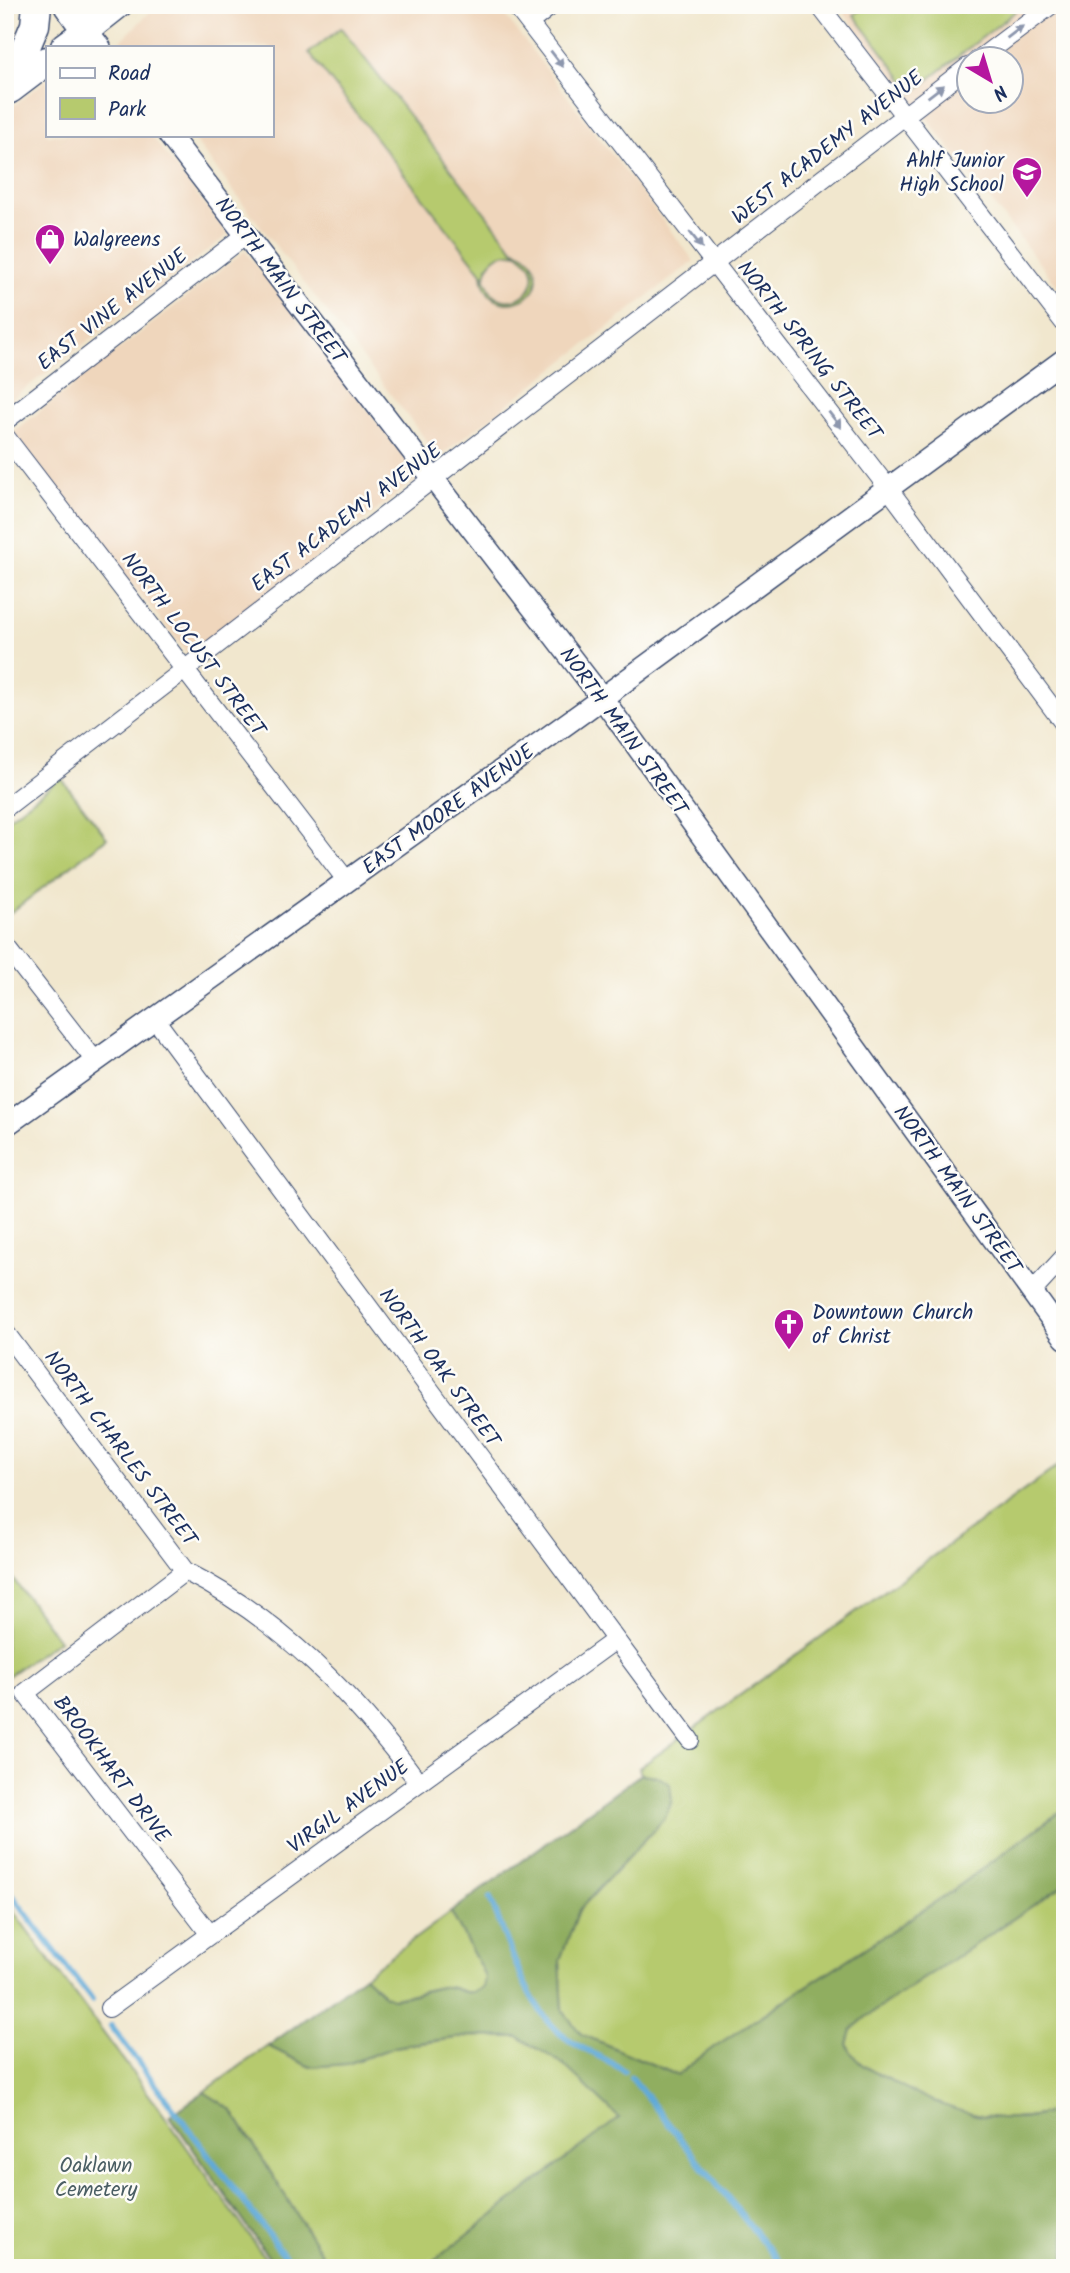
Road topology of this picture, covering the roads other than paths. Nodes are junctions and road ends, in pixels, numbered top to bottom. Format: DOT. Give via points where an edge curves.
graph roads {
  1 [pos="37,5"];
  2 [pos="68,5"];
  3 [pos="120,5"];
  4 [pos="515,5"];
  5 [pos="552,5"];
  6 [pos="820,5"];
  7 [pos="1051,5"];
  8 [pos="529,23"];
  9 [pos="84,42"];
  10 [pos="997,46"];
  11 [pos="46,62"];
  12 [pos="954,78"];
  13 [pos="7,91"];
  14 [pos="904,115"];
  15 [pos="170,136"];
  16 [pos="247,234"];
  17 [pos="714,263"];
  18 [pos="1065,324"];
  19 [pos="1065,359"];
  20 [pos="5,421"];
  21 [pos="5,436"];
  22 [pos="433,479"];
  23 [pos="888,488"];
  24 [pos="185,670"];
  25 [pos="602,698"];
  26 [pos="1065,725"];
  27 [pos="5,808"];
  28 [pos="347,881"];
  29 [pos="5,945"];
  30 [pos="155,1019"];
  31 [pos="96,1062"];
  32 [pos="5,1126"];
  33 [pos="1065,1256"];
  34 [pos="1032,1292"];
  35 [pos="5,1332"];
  36 [pos="1065,1338"];
  37 [pos="185,1571"];
  38 [pos="614,1641"];
  39 [pos="690,1740"];
  40 [pos="419,1783"];
  41 [pos="209,1933"];
  42 [pos="108,2008"];
  1 -- 13 [label="main road" via="35,24"];
  2 -- 9 [label="main road"];
  3 -- 9 [label="main road"];
  4 -- 8 [label="street, NORTH SPRING STREET"];
  5 -- 8 [label="street"];
  6 -- 14 [label="street"];
  10 -- 7 [label="street, one-way"];
  8 -- 17 [label="street, NORTH SPRING STREET, one-way"];
  11 -- 13 [label="main road"];
  14 -- 12 [label="street, WEST ACADEMY AVENUE, one-way"];
  14 -- 17 [label="street, WEST ACADEMY AVENUE"];
  14 -- 18 [label="street"];
  15 -- 16 [label="street, NORTH MAIN STREET"];
  16 -- 20 [label="street, EAST VINE AVENUE"];
  16 -- 22 [label="street, NORTH MAIN STREET"];
  17 -- 22 [label="street, EAST ACADEMY AVENUE"];
  17 -- 23 [label="street, NORTH SPRING STREET, one-way"];
  19 -- 23 [label="street, EAST MOORE AVENUE"];
  21 -- 24 [label="street, NORTH LOCUST STREET"];
  22 -- 24 [label="street, EAST ACADEMY AVENUE"];
  22 -- 25 [label="street, NORTH MAIN STREET"];
  23 -- 25 [label="street, EAST MOORE AVENUE"];
  23 -- 26 [label="street, NORTH SPRING STREET"];
  24 -- 27 [label="street, EAST ACADEMY AVENUE"];
  24 -- 28 [label="street, NORTH LOCUST STREET"];
  25 -- 28 [label="street, EAST MOORE AVENUE"];
  25 -- 34 [label="street, NORTH MAIN STREET"];
  28 -- 30 [label="street, EAST MOORE AVENUE"];
  29 -- 31 [label="street"];
  30 -- 31 [label="street, EAST MOORE AVENUE"];
  30 -- 38 [label="street, NORTH OAK STREET"];
  31 -- 32 [label="street, EAST MOORE AVENUE"];
  33 -- 34 [label="street"];
  34 -- 36 [label="street, NORTH MAIN STREET"];
  35 -- 37 [label="street, NORTH CHARLES STREET"];
  37 -- 40 [label="street, NORTH CHARLES STREET" via="220,1589 302,1651 386,1737"];
  37 -- 41 [label="street, BROOKHART DRIVE" via="25,1693"];
  38 -- 39 [label="street, NORTH OAK STREET"];
  38 -- 40 [label="street, VIRGIL AVENUE"];
  40 -- 41 [label="street, VIRGIL AVENUE"];
  41 -- 42 [label="street, VIRGIL AVENUE"];
}
